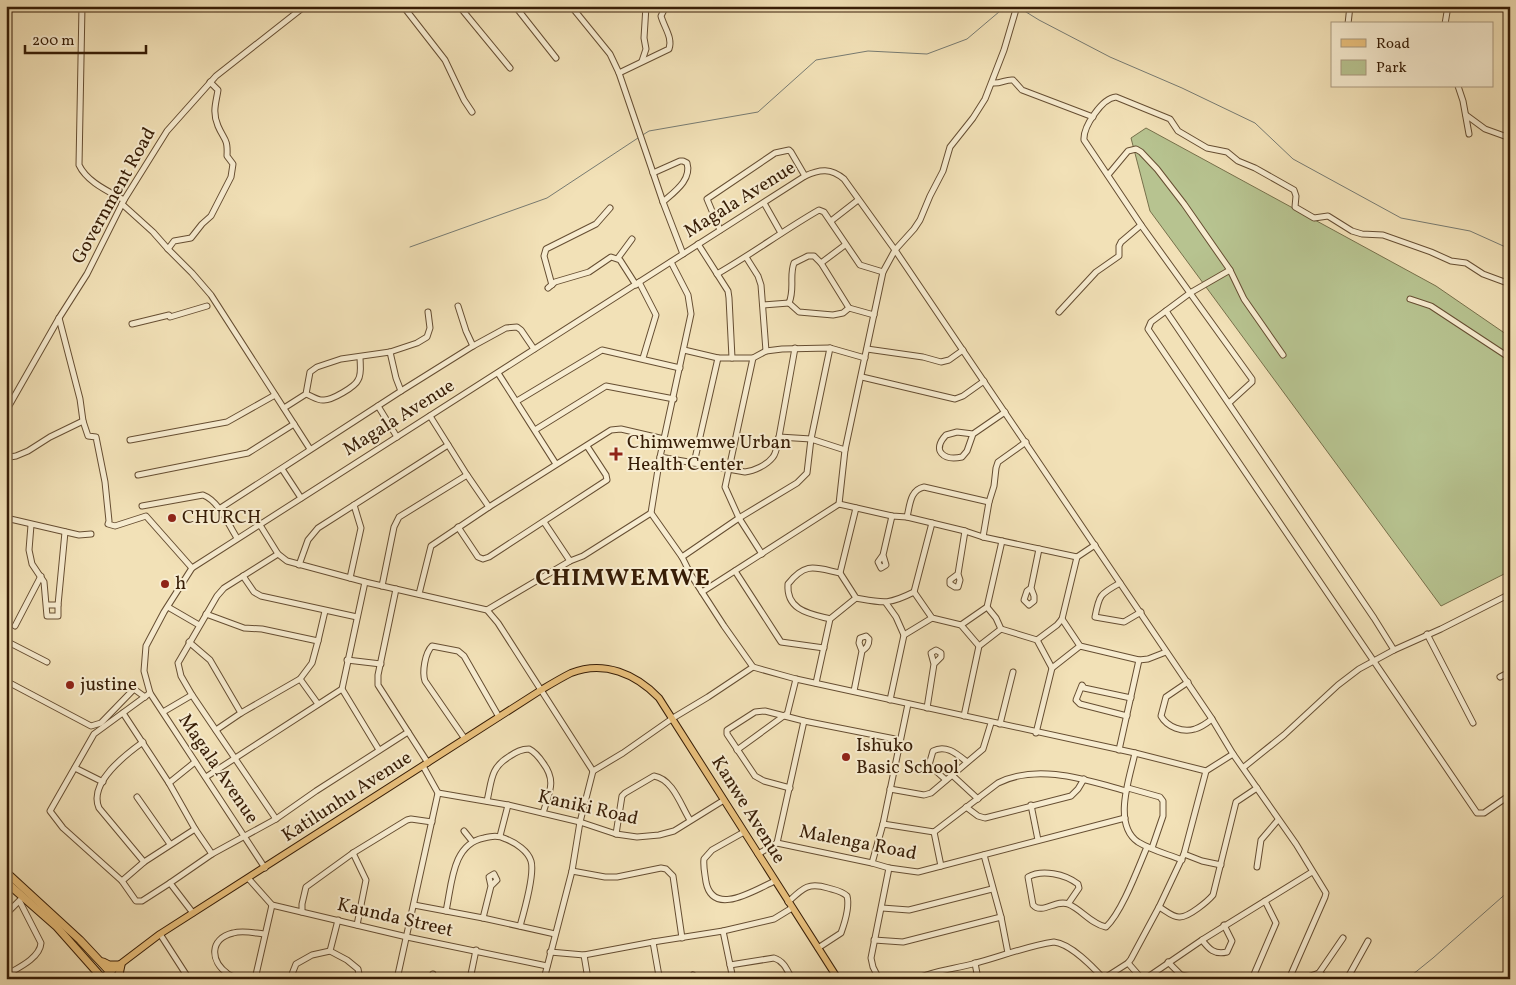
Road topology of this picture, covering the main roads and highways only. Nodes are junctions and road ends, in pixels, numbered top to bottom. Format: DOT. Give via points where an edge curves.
graph roads {
  1 [pos="620,671"];
  2 [pos="6,872"];
  3 [pos="6,882"];
  4 [pos="100,961"];
  5 [pos="121,965"];
  6 [pos="111,976"];
  7 [pos="103,979"];
  8 [pos="118,979"];
  9 [pos="838,979"];
  1 -- 5 [label="main road, Katilunhu Avenue" via="588,669 572,673 541,690 160,934"];
  1 -- 9 [label="main road, Kanwe Avenue" via="653,692 672,718"];
  2 -- 4 [label="highway"];
  3 -- 7 [label="highway" via="56,926"];
  4 -- 5 [label="highway"];
  4 -- 6 [label="highway"];
  5 -- 6 [label="main road, Katilunhu Avenue"];
  5 -- 8 [label="highway"];
  6 -- 7 [label="main road, Katilunhu Avenue"];
}
